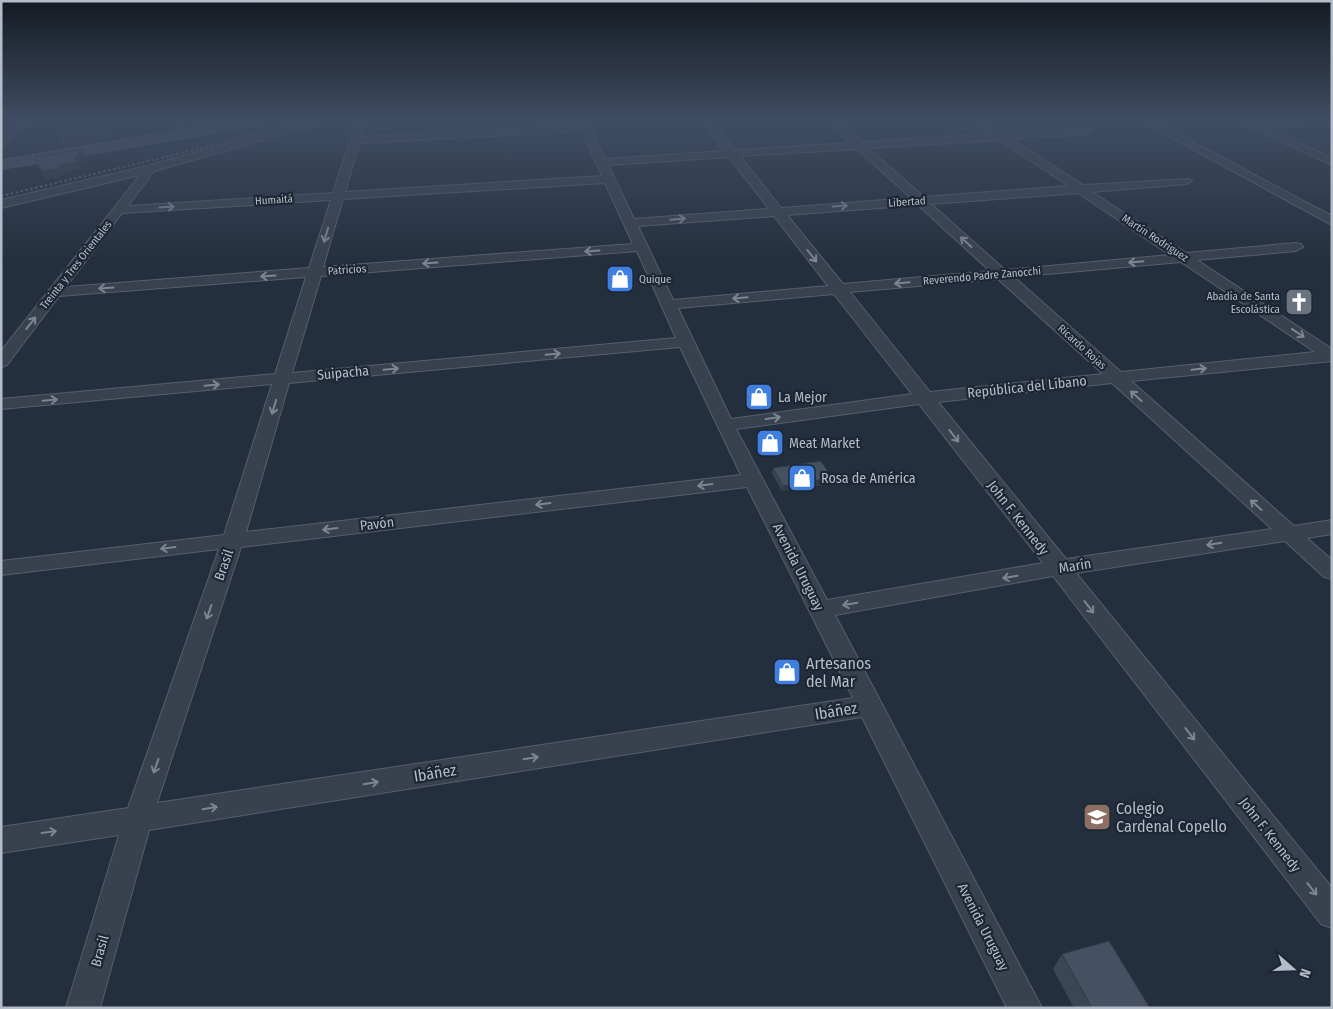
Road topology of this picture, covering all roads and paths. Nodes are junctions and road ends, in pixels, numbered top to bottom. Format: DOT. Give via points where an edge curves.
graph roads {
  1 [pos="153,168"];
  2 [pos="346,168"];
  3 [pos="604,168"];
  4 [pos="743,168"];
  5 [pos="884,168"];
  6 [pos="1049,168"];
  7 [pos="1234,168"];
  8 [pos="150,169"];
  9 [pos="609,179"];
  10 [pos="1186,180"];
  11 [pos="1079,188"];
  12 [pos="338,196"];
  13 [pos="920,201"];
  14 [pos="1,204"];
  15 [pos="118,210"];
  16 [pos="777,211"];
  17 [pos="1332,221"];
  18 [pos="629,223"];
  19 [pos="640,247"];
  20 [pos="1296,247"];
  21 [pos="1185,258"];
  22 [pos="315,272"];
  23 [pos="1002,275"];
  24 [pos="838,289"];
  25 [pos="55,292"];
  26 [pos="667,305"];
  27 [pos="684,342"];
  28 [pos="1331,355"];
  29 [pos="1,362"];
  30 [pos="1116,378"];
  31 [pos="282,379"];
  32 [pos="924,398"];
  33 [pos="1,404"];
  34 [pos="725,424"];
  35 [pos="753,480"];
  36 [pos="1332,527"];
  37 [pos="1288,533"];
  38 [pos="233,540"];
  39 [pos="1,568"];
  40 [pos="1058,568"];
  41 [pos="1332,572"];
  42 [pos="820,609"];
  43 [pos="870,706"];
  44 [pos="138,819"];
  45 [pos="1,840"];
  46 [pos="1332,913"];
  47 [pos="1018,1007"];
  48 [pos="83,1008"];
  1 -- 8 [label="street"];
  2 -- 12 [label="street, Brasil"];
  3 -- 9 [label="street, Avenida Uruguay"];
  4 -- 16 [label="street, John F. Kennedy"];
  5 -- 13 [label="street, Ricardo Rojas"];
  6 -- 11 [label="street, Martín Rodríguez"];
  7 -- 17 [label="street"];
  8 -- 14 [label="street"];
  8 -- 15 [label="street, Treinta y Tres Orientales"];
  9 -- 12 [label="street, Humaitá"];
  9 -- 18 [label="street, Avenida Uruguay"];
  10 -- 11 [label="street, Libertad"];
  11 -- 13 [label="street, Libertad"];
  11 -- 21 [label="street, Martín Rodríguez"];
  15 -- 12 [label="street, Humaitá, one-way"];
  12 -- 22 [label="street, Brasil, one-way"];
  16 -- 13 [label="street, Libertad, one-way"];
  23 -- 13 [label="street, Ricardo Rojas, one-way"];
  15 -- 25 [label="street, Treinta y Tres Orientales"];
  18 -- 16 [label="street, Libertad, one-way"];
  16 -- 24 [label="street, John F. Kennedy, one-way"];
  18 -- 19 [label="street, Avenida Uruguay"];
  19 -- 22 [label="street, Patricios, one-way"];
  19 -- 26 [label="street, Avenida Uruguay"];
  20 -- 21 [label="street, Reverendo Padre Zanocchi"];
  21 -- 23 [label="street, Reverendo Padre Zanocchi, one-way"];
  21 -- 28 [label="street, Martín Rodríguez, one-way"];
  22 -- 25 [label="street, Patricios, one-way"];
  22 -- 31 [label="street, Brasil"];
  23 -- 24 [label="street, Reverendo Padre Zanocchi, one-way"];
  23 -- 30 [label="street, Ricardo Rojas"];
  24 -- 26 [label="street, Reverendo Padre Zanocchi, one-way"];
  24 -- 32 [label="street, John F. Kennedy"];
  29 -- 25 [label="street, Treinta y Tres Orientales, one-way"];
  26 -- 27 [label="street, Avenida Uruguay"];
  31 -- 27 [label="street, Suipacha, one-way"];
  27 -- 34 [label="street, Avenida Uruguay"];
  30 -- 28 [label="street, República del Líbano, one-way"];
  30 -- 32 [label="street, República del Líbano"];
  37 -- 30 [label="street, Ricardo Rojas, one-way"];
  33 -- 31 [label="street, Suipacha, one-way"];
  31 -- 38 [label="street, Brasil, one-way"];
  34 -- 32 [label="street, República del Líbano, one-way"];
  32 -- 40 [label="street, John F. Kennedy, one-way"];
  34 -- 35 [label="street, Avenida Uruguay"];
  35 -- 38 [label="street, Pavón, one-way"];
  35 -- 42 [label="street, Avenida Uruguay"];
  36 -- 37 [label="street, Marín"];
  37 -- 40 [label="street, Marín, one-way"];
  37 -- 41 [label="street, Ricardo Rojas"];
  38 -- 39 [label="street, Pavón, one-way"];
  38 -- 44 [label="street, Brasil, one-way"];
  40 -- 42 [label="street, Marín, one-way"];
  40 -- 46 [label="street, John F. Kennedy, one-way"];
  42 -- 43 [label="street, Avenida Uruguay"];
  44 -- 43 [label="street, Ibáñez, one-way"];
  43 -- 47 [label="street, Avenida Uruguay"];
  45 -- 44 [label="street, Ibáñez, one-way"];
  44 -- 48 [label="street, Brasil"];
}
